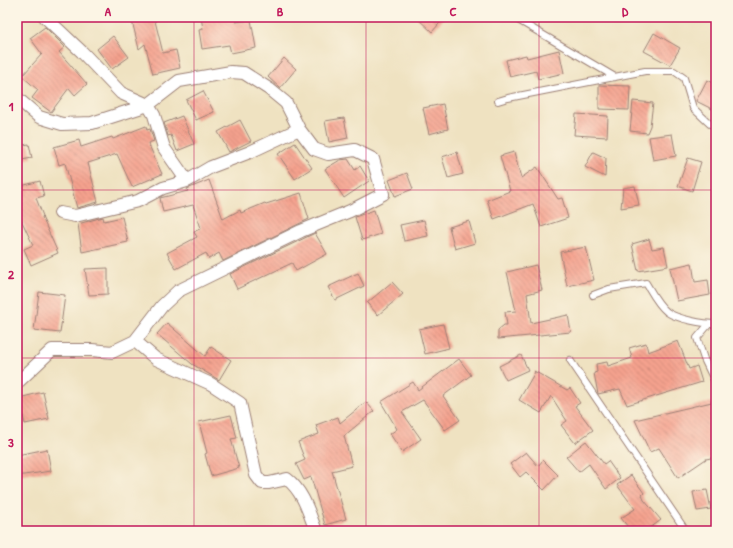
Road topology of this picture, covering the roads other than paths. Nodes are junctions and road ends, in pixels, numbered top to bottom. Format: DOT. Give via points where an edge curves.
graph roads {
  1 [pos="45,17"];
  2 [pos="513,17"];
  3 [pos="615,77"];
  4 [pos="17,98"];
  5 [pos="498,101"];
  6 [pos="148,105"];
  7 [pos="716,125"];
  8 [pos="299,129"];
  9 [pos="187,181"];
  10 [pos="60,213"];
  11 [pos="593,295"];
  12 [pos="709,324"];
  13 [pos="716,324"];
  14 [pos="135,341"];
  15 [pos="570,360"];
  16 [pos="17,383"];
  17 [pos="716,384"];
  18 [pos="316,531"];
  19 [pos="686,531"];
  1 -- 6 [label="street" via="122,94"];
  2 -- 3 [label="lane"];
  3 -- 5 [label="lane"];
  3 -- 7 [label="lane" via="646,71 674,71 684,78 693,108 710,124"];
  4 -- 6 [label="street" via="38,117 62,124 92,123"];
  6 -- 8 [label="street" via="179,82 232,72 244,74 286,103"];
  6 -- 9 [label="street" via="154,115 164,148"];
  8 -- 9 [label="street" via="211,167"];
  8 -- 14 [label="street" via="314,149 328,154 355,150 373,159 383,194 178,291 162,306"];
  9 -- 10 [label="street" via="163,188 138,201 75,216"];
  11 -- 12 [label="lane" via="609,289 646,284 667,312"];
  12 -- 13 [label="lane"];
  12 -- 17 [label="lane" via="697,338"];
  14 -- 16 [label="street" via="112,352 52,350"];
  14 -- 18 [label="street" via="156,359 211,384 240,402 256,475 262,483 287,479 296,486"];
  15 -- 19 [label="lane"];
}
